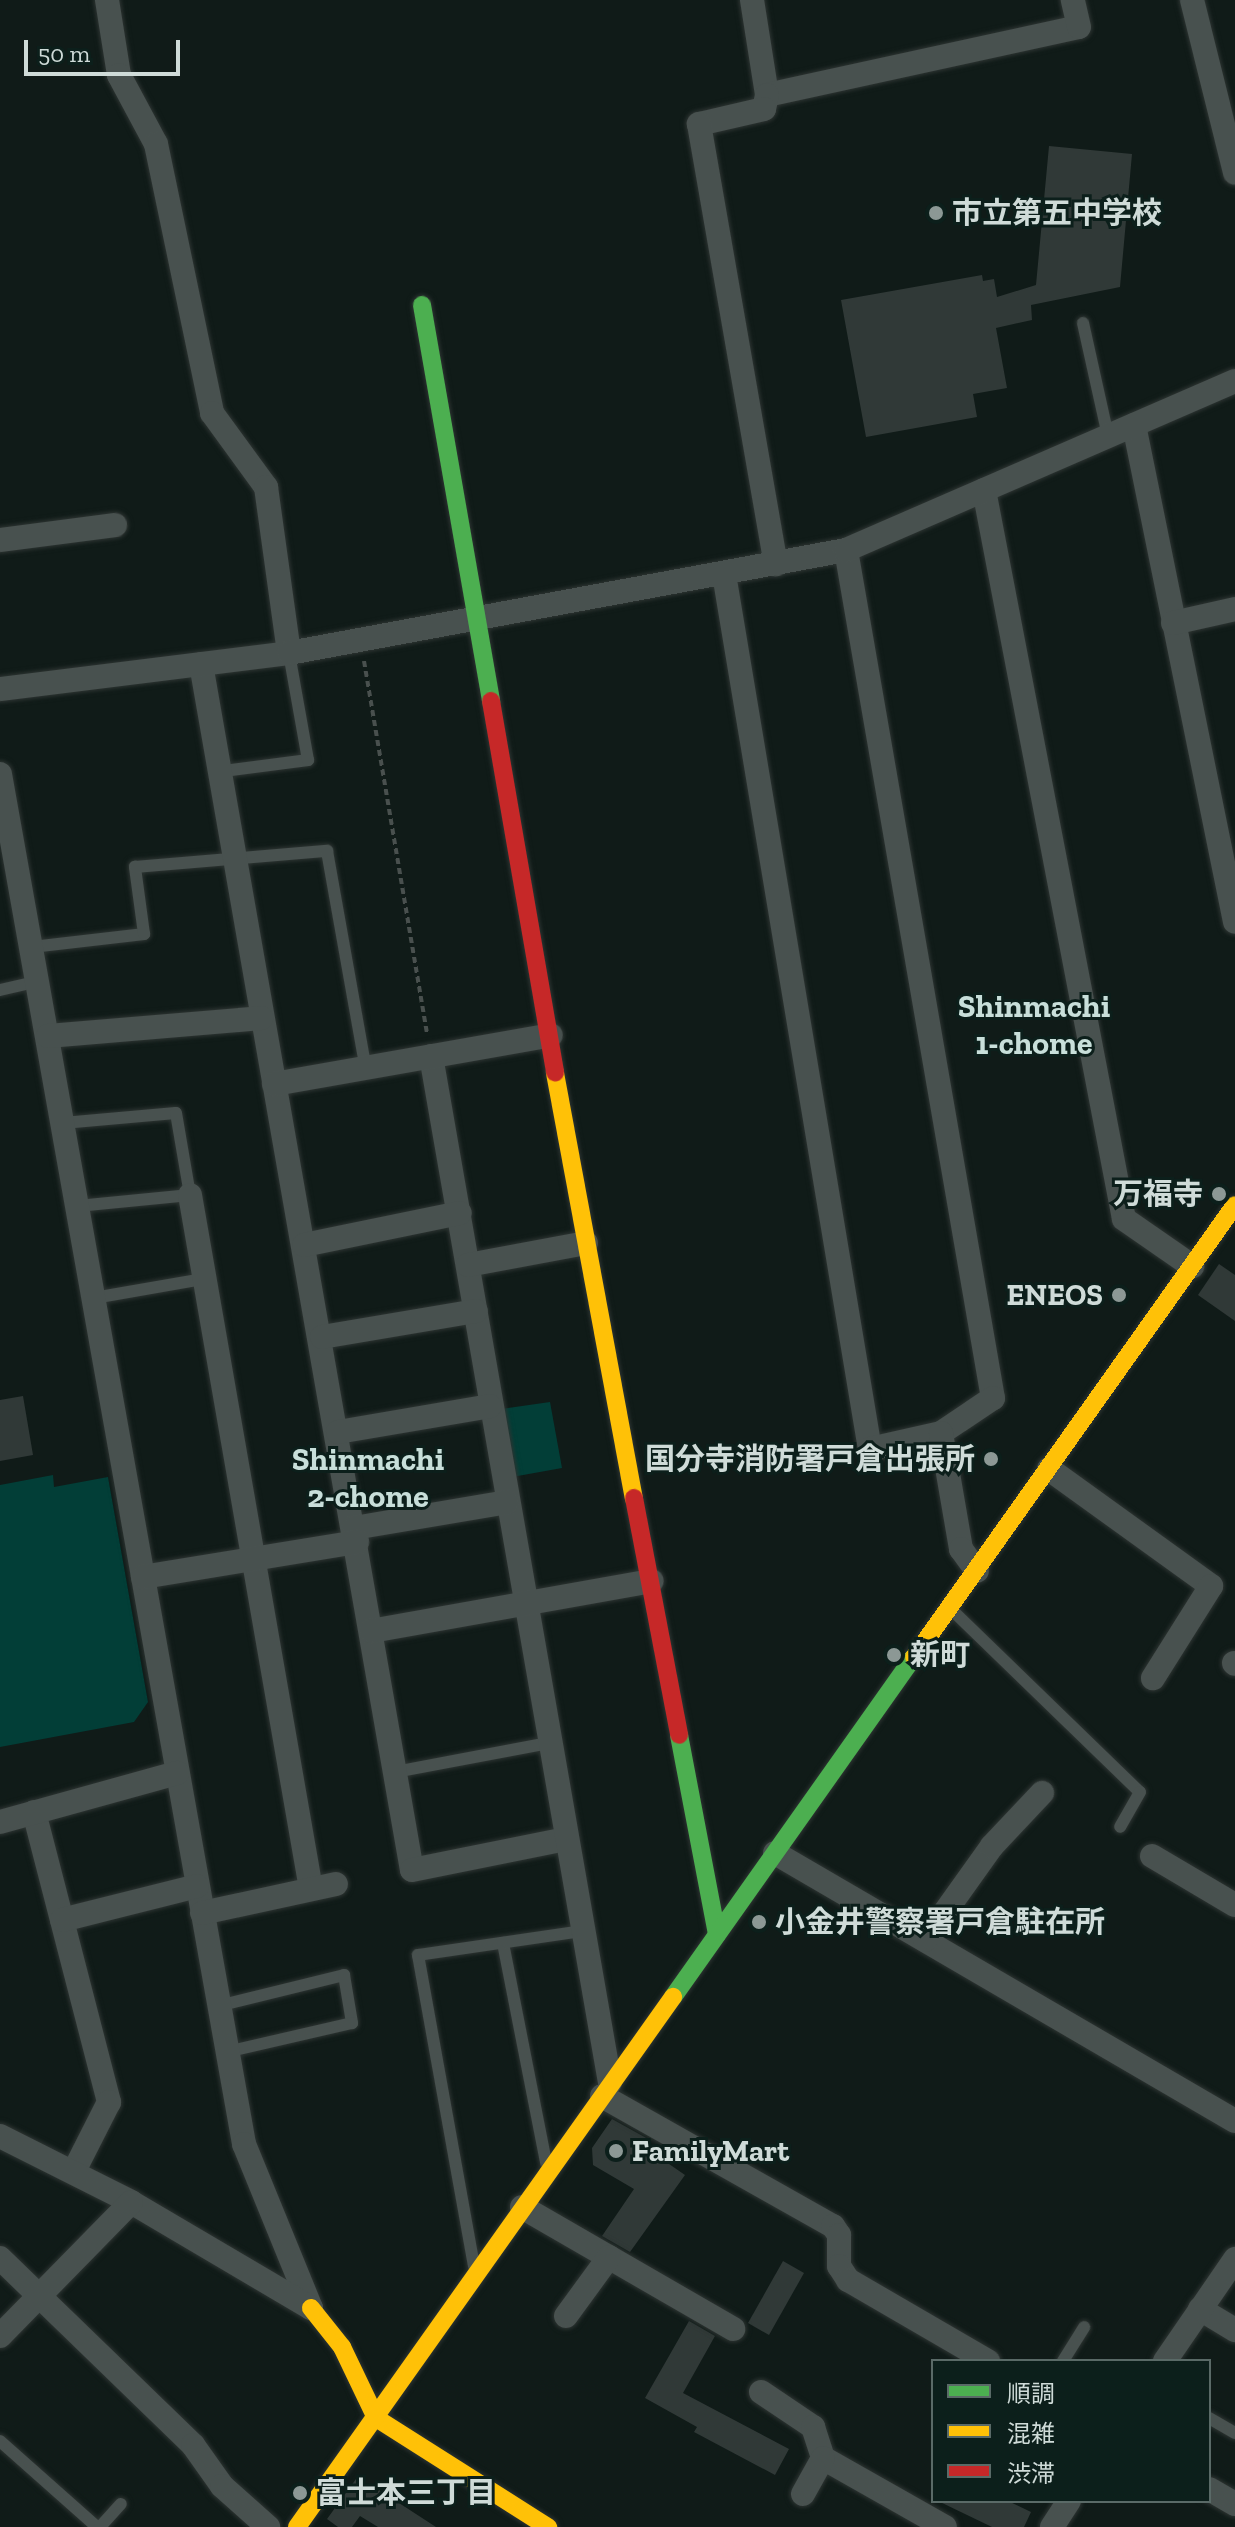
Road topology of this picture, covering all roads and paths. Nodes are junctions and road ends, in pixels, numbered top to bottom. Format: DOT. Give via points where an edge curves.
graph roads {
  1 [pos="107,0"];
  2 [pos="752,0"];
  3 [pos="1073,0"];
  4 [pos="1192,0"];
  5 [pos="767,95"];
  6 [pos="1235,173"];
  7 [pos="422,305"];
  8 [pos="1083,323"];
  9 [pos="1235,381"];
  10 [pos="1134,425"];
  11 [pos="1108,436"];
  12 [pos="984,490"];
  13 [pos="115,525"];
  14 [pos="0,540"];
  15 [pos="846,550"];
  16 [pos="776,564"];
  17 [pos="724,574"];
  18 [pos="1235,609"];
  19 [pos="473,620"];
  20 [pos="1173,623"];
  21 [pos="360,640"];
  22 [pos="289,653"];
  23 [pos="201,664"];
  24 [pos="0,689"];
  25 [pos="216,772"];
  26 [pos="0,774"];
  27 [pos="4,824"];
  28 [pos="232,859"];
  29 [pos="1235,922"];
  30 [pos="32,947"];
  31 [pos="38,981"];
  32 [pos="0,990"];
  33 [pos="261,1018"];
  34 [pos="551,1035"];
  35 [pos="48,1036"];
  36 [pos="431,1056"];
  37 [pos="366,1069"];
  38 [pos="274,1084"];
  39 [pos="63,1123"];
  40 [pos="190,1195"];
  41 [pos="1235,1205"];
  42 [pos="78,1206"];
  43 [pos="460,1213"];
  44 [pos="586,1243"];
  45 [pos="304,1245"];
  46 [pos="468,1265"];
  47 [pos="1192,1266"];
  48 [pos="203,1279"];
  49 [pos="94,1298"];
  50 [pos="476,1311"];
  51 [pos="322,1337"];
  52 [pos="490,1406"];
  53 [pos="338,1432"];
  54 [pos="941,1433"];
  55 [pos="1049,1469"];
  56 [pos="507,1502"];
  57 [pos="356,1535"];
  58 [pos="251,1559"];
  59 [pos="977,1571"];
  60 [pos="143,1577"];
  61 [pos="652,1581"];
  62 [pos="524,1604"];
  63 [pos="950,1608"];
  64 [pos="371,1631"];
  65 [pos="1153,1678"];
  66 [pos="549,1743"];
  67 [pos="395,1772"];
  68 [pos="177,1773"];
  69 [pos="1042,1793"];
  70 [pos="34,1812"];
  71 [pos="0,1822"];
  72 [pos="1120,1827"];
  73 [pos="566,1839"];
  74 [pos="775,1853"];
  75 [pos="1152,1856"];
  76 [pos="336,1884"];
  77 [pos="197,1886"];
  78 [pos="311,1889"];
  79 [pos="1235,1905"];
  80 [pos="202,1913"];
  81 [pos="62,1920"];
  82 [pos="582,1931"];
  83 [pos="717,1934"];
  84 [pos="925,1940"];
  85 [pos="503,1943"];
  86 [pos="218,2006"];
  87 [pos="226,2052"];
  88 [pos="606,2090"];
  89 [pos="1235,2121"];
  90 [pos="0,2136"];
  91 [pos="74,2171"];
  92 [pos="548,2171"];
  93 [pos="131,2202"];
  94 [pos="522,2207"];
  95 [pos="609,2257"];
  96 [pos="0,2258"];
  97 [pos="1235,2259"];
  98 [pos="476,2273"];
  99 [pos="37,2299"];
  100 [pos="311,2308"];
  101 [pos="1200,2309"];
  102 [pos="566,2316"];
  103 [pos="1084,2327"];
  104 [pos="733,2329"];
  105 [pos="1235,2330"];
  106 [pos="0,2336"];
  107 [pos="985,2359"];
  108 [pos="1064,2359"];
  109 [pos="1166,2359"];
  110 [pos="761,2392"];
  111 [pos="376,2418"];
  112 [pos="1211,2419"];
  113 [pos="1235,2433"];
  114 [pos="0,2441"];
  115 [pos="823,2458"];
  116 [pos="1211,2490"];
  117 [pos="803,2494"];
  118 [pos="1068,2503"];
  119 [pos="121,2504"];
  120 [pos="1235,2504"];
  121 [pos="98,2527"];
  122 [pos="268,2527"];
  123 [pos="297,2527"];
  124 [pos="548,2527"];
  125 [pos="945,2527"];
  126 [pos="1052,2527"];
  1 -- 22 [label="street" via="119,75 156,144 212,413 266,487"];
  2 -- 5 [label="street"];
  3 -- 5 [label="street" via="1079,27"];
  4 -- 6 [label="street"];
  5 -- 16 [label="street" via="764,109 699,124"];
  7 -- 19 [label="street"];
  8 -- 11 [label="lane"];
  9 -- 10 [label="street"];
  10 -- 11 [label="street"];
  10 -- 20 [label="street"];
  11 -- 12 [label="street"];
  12 -- 15 [label="street"];
  12 -- 47 [label="street" via="1124,1219"];
  13 -- 14 [label="street"];
  15 -- 16 [label="street"];
  15 -- 54 [label="street" via="993,1398"];
  16 -- 17 [label="street"];
  17 -- 19 [label="street"];
  17 -- 54 [label="street" via="870,1449"];
  18 -- 20 [label="street"];
  19 -- 21 [label="street"];
  19 -- 34 [label="street"];
  20 -- 29 [label="street"];
  21 -- 22 [label="street"];
  21 -- 36 [label="path"];
  22 -- 23 [label="street"];
  22 -- 25 [label="lane" via="308,760"];
  23 -- 24 [label="street"];
  23 -- 25 [label="street"];
  25 -- 28 [label="street"];
  26 -- 27 [label="street"];
  27 -- 30 [label="street"];
  28 -- 30 [label="lane" via="135,867 144,934"];
  28 -- 33 [label="street"];
  28 -- 37 [label="lane" via="327,851"];
  30 -- 31 [label="street"];
  31 -- 32 [label="lane"];
  31 -- 35 [label="street"];
  33 -- 35 [label="street"];
  33 -- 38 [label="street"];
  34 -- 36 [label="street"];
  34 -- 44 [label="street"];
  35 -- 39 [label="street"];
  36 -- 37 [label="street"];
  36 -- 43 [label="street"];
  37 -- 38 [label="street"];
  38 -- 45 [label="street"];
  39 -- 40 [label="lane" via="176,1113"];
  39 -- 42 [label="street"];
  40 -- 42 [label="lane"];
  40 -- 48 [label="street"];
  41 -- 47 [label="street"];
  42 -- 49 [label="street"];
  43 -- 45 [label="street"];
  43 -- 46 [label="street"];
  44 -- 46 [label="street"];
  44 -- 61 [label="street"];
  45 -- 51 [label="street"];
  46 -- 50 [label="street"];
  47 -- 55 [label="street"];
  48 -- 49 [label="lane"];
  48 -- 58 [label="street"];
  49 -- 60 [label="street"];
  50 -- 51 [label="street"];
  50 -- 52 [label="street"];
  51 -- 53 [label="street"];
  52 -- 53 [label="street"];
  52 -- 56 [label="street"];
  53 -- 57 [label="street"];
  54 -- 59 [label="street" via="961,1549"];
  55 -- 59 [label="street"];
  55 -- 65 [label="street" via="1211,1586"];
  56 -- 57 [label="street"];
  56 -- 62 [label="street"];
  57 -- 58 [label="street"];
  57 -- 64 [label="street"];
  58 -- 60 [label="street"];
  58 -- 78 [label="street"];
  59 -- 63 [label="street"];
  60 -- 68 [label="street"];
  61 -- 62 [label="street"];
  61 -- 83 [label="street"];
  62 -- 64 [label="street"];
  62 -- 66 [label="street"];
  63 -- 72 [label="lane" via="1140,1792"];
  63 -- 74 [label="street"];
  64 -- 67 [label="street"];
  66 -- 67 [label="lane"];
  66 -- 73 [label="street"];
  67 -- 73 [label="street" via="412,1870"];
  68 -- 70 [label="street"];
  68 -- 77 [label="street"];
  69 -- 84 [label="street" via="992,1846"];
  70 -- 71 [label="street"];
  70 -- 81 [label="street"];
  73 -- 82 [label="street"];
  74 -- 83 [label="street"];
  74 -- 84 [label="street"];
  75 -- 79 [label="street"];
  76 -- 78 [label="street"];
  77 -- 80 [label="street"];
  77 -- 81 [label="street"];
  78 -- 80 [label="street"];
  80 -- 86 [label="street"];
  81 -- 91 [label="street" via="109,2102"];
  82 -- 85 [label="lane"];
  82 -- 88 [label="street"];
  83 -- 88 [label="street"];
  84 -- 89 [label="street"];
  85 -- 92 [label="lane"];
  85 -- 98 [label="lane" via="418,1955"];
  86 -- 87 [label="street"];
  86 -- 87 [label="lane" via="344,1975 352,2023"];
  87 -- 100 [label="street" via="253,2173"];
  88 -- 92 [label="street"];
  88 -- 107 [label="street" via="833,2226 839,2235 839,2266 848,2280"];
  90 -- 91 [label="street"];
  91 -- 93 [label="street"];
  92 -- 94 [label="street"];
  93 -- 99 [label="street"];
  93 -- 100 [label="street"];
  94 -- 95 [label="street"];
  94 -- 98 [label="street"];
  95 -- 102 [label="street"];
  95 -- 104 [label="street"];
  96 -- 99 [label="street"];
  97 -- 101 [label="street"];
  98 -- 111 [label="street"];
  99 -- 106 [label="street"];
  99 -- 122 [label="street" via="193,2445 222,2486"];
  100 -- 111 [label="street" via="342,2347"];
  101 -- 105 [label="street"];
  101 -- 109 [label="street"];
  103 -- 108 [label="lane"];
  110 -- 115 [label="street" via="813,2427"];
  111 -- 123 [label="street"];
  111 -- 124 [label="street"];
  112 -- 113 [label="lane"];
  114 -- 121 [label="lane"];
  115 -- 117 [label="street"];
  115 -- 125 [label="street"];
  116 -- 120 [label="street"];
  118 -- 126 [label="street"];
  119 -- 121 [label="lane"];
}
